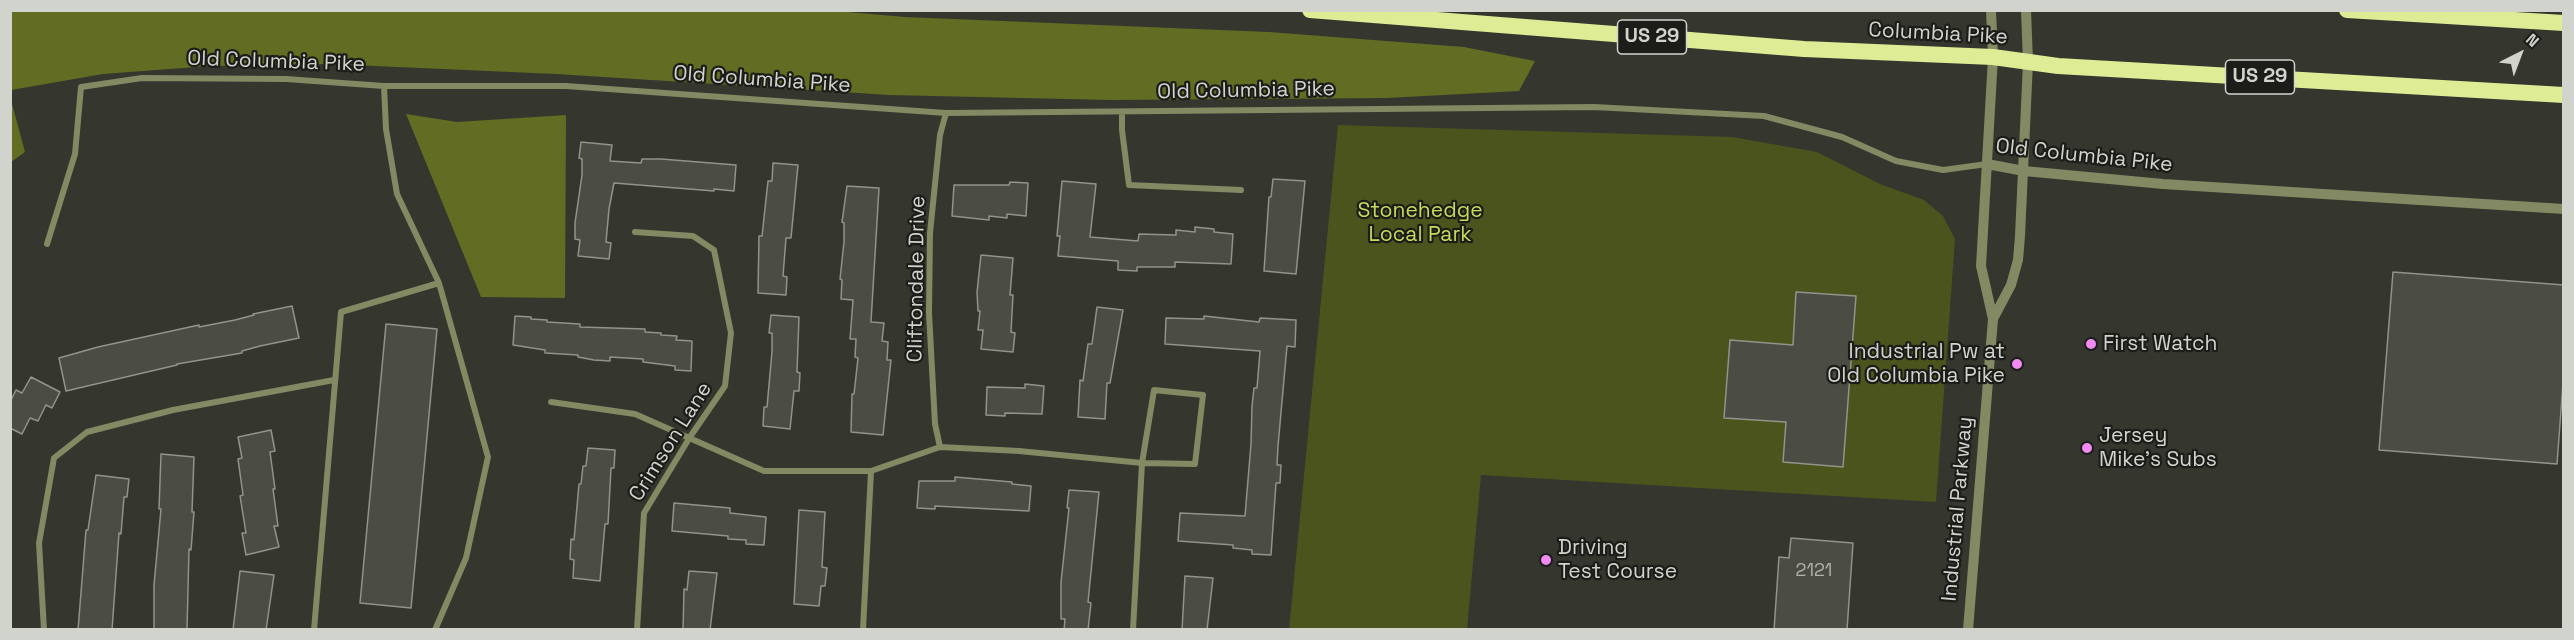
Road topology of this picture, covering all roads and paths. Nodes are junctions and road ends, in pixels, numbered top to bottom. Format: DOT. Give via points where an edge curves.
graph roads {
  1 [pos="1310,10"];
  2 [pos="1991,10"];
  3 [pos="2026,10"];
  4 [pos="2347,10"];
  5 [pos="2564,23"];
  6 [pos="1993,57"];
  7 [pos="2028,62"];
  8 [pos="384,86"];
  9 [pos="2564,95"];
  10 [pos="1122,112"];
  11 [pos="946,113"];
  12 [pos="1987,164"];
  13 [pos="2024,171"];
  14 [pos="1241,190"];
  15 [pos="2564,209"];
  16 [pos="635,232"];
  17 [pos="47,244"];
  18 [pos="439,283"];
  19 [pos="1993,319"];
  20 [pos="334,380"];
  21 [pos="551,402"];
  22 [pos="690,437"];
  23 [pos="940,447"];
  24 [pos="1142,464"];
  25 [pos="871,471"];
  26 [pos="44,630"];
  27 [pos="314,630"];
  28 [pos="435,630"];
  29 [pos="637,630"];
  30 [pos="863,630"];
  31 [pos="1133,630"];
  32 [pos="1968,630"];
  1 -- 6 [label="highway, Columbia Pike / US 29" via="1804,50"];
  2 -- 6 [label="street, Industrial Parkway"];
  3 -- 7 [label="street, Industrial Parkway"];
  4 -- 5 [label="highway"];
  6 -- 7 [label="highway, Columbia Pike / US 29"];
  6 -- 12 [label="street, Industrial Parkway"];
  7 -- 9 [label="highway, Columbia Pike / US 29"];
  7 -- 13 [label="street, Industrial Parkway"];
  8 -- 11 [label="street, Old Columbia Pike" via="566,86"];
  8 -- 17 [label="street, Old Columbia Pike" via="192,77 142,78 81,87 75,154"];
  8 -- 18 [label="street" via="386,129 397,194"];
  10 -- 11 [label="street, Old Columbia Pike"];
  10 -- 12 [label="street, Old Columbia Pike" via="1594,107 1764,116 1842,137 1896,161 1943,171"];
  10 -- 14 [label="street" via="1129,186"];
  11 -- 23 [label="street, Cliftondale Drive" via="940,135 930,233 928,313"];
  12 -- 13 [label="street, Old Columbia Pike"];
  12 -- 19 [label="street, Industrial Parkway" via="1981,266"];
  13 -- 15 [label="street, Old Columbia Pike" via="2174,185"];
  13 -- 19 [label="street, Industrial Parkway" via="2018,260 2011,285"];
  16 -- 22 [label="street, Crimson Lane" via="693,236 714,250 731,333 725,386"];
  18 -- 20 [label="street" via="341,312"];
  18 -- 28 [label="street" via="488,457 466,558"];
  19 -- 32 [label="street, Industrial Parkway"];
  20 -- 26 [label="street" via="173,410 87,432 54,458 39,543"];
  20 -- 27 [label="street"];
  21 -- 22 [label="street" via="635,414"];
  22 -- 25 [label="street" via="765,471"];
  22 -- 29 [label="street, Crimson Lane" via="644,513"];
  23 -- 24 [label="street"];
  23 -- 25 [label="street"];
  24 -- 24 [label="street" via="1154,390 1203,395 1195,464"];
  24 -- 31 [label="street"];
  25 -- 30 [label="street"];
}
